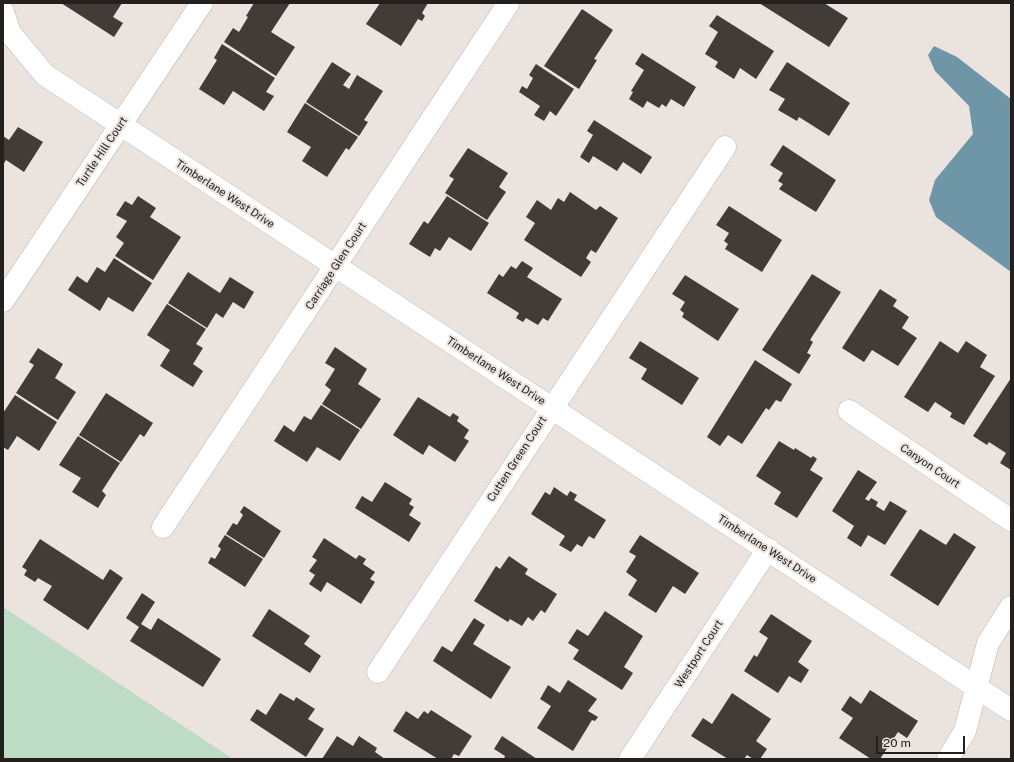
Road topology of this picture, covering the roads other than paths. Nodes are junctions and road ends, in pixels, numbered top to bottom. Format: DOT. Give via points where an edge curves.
graph roads {
  1 [pos="202,3"];
  2 [pos="508,4"];
  3 [pos="3,12"];
  4 [pos="6,33"];
  5 [pos="120,126"];
  6 [pos="725,147"];
  7 [pos="335,266"];
  8 [pos="3,301"];
  9 [pos="552,407"];
  10 [pos="849,411"];
  11 [pos="1011,520"];
  12 [pos="163,527"];
  13 [pos="768,549"];
  14 [pos="1011,608"];
  15 [pos="378,672"];
  16 [pos="977,688"];
  17 [pos="1011,710"];
  18 [pos="630,759"];
  19 [pos="948,759"];
  1 -- 5 [label="street, Turtle Hill Court"];
  2 -- 7 [label="street, Carriage Glen Court"];
  3 -- 4 [label="street, Timberlane West Drive"];
  4 -- 5 [label="street, Timberlane West Drive" via="45,75"];
  5 -- 7 [label="street, Timberlane West Drive"];
  5 -- 8 [label="street, Turtle Hill Court"];
  6 -- 9 [label="street, Cutten Green Court"];
  7 -- 9 [label="street, Timberlane West Drive"];
  7 -- 12 [label="street, Carriage Glen Court"];
  9 -- 13 [label="street, Timberlane West Drive"];
  9 -- 15 [label="street, Cutten Green Court"];
  10 -- 11 [label="street, Canyon Court"];
  13 -- 16 [label="street, Timberlane West Drive"];
  13 -- 18 [label="street, Westport Court"];
  14 -- 16 [label="street" via="988,643"];
  16 -- 17 [label="street, Timberlane West Drive"];
  16 -- 19 [label="street" via="965,731"];
}
